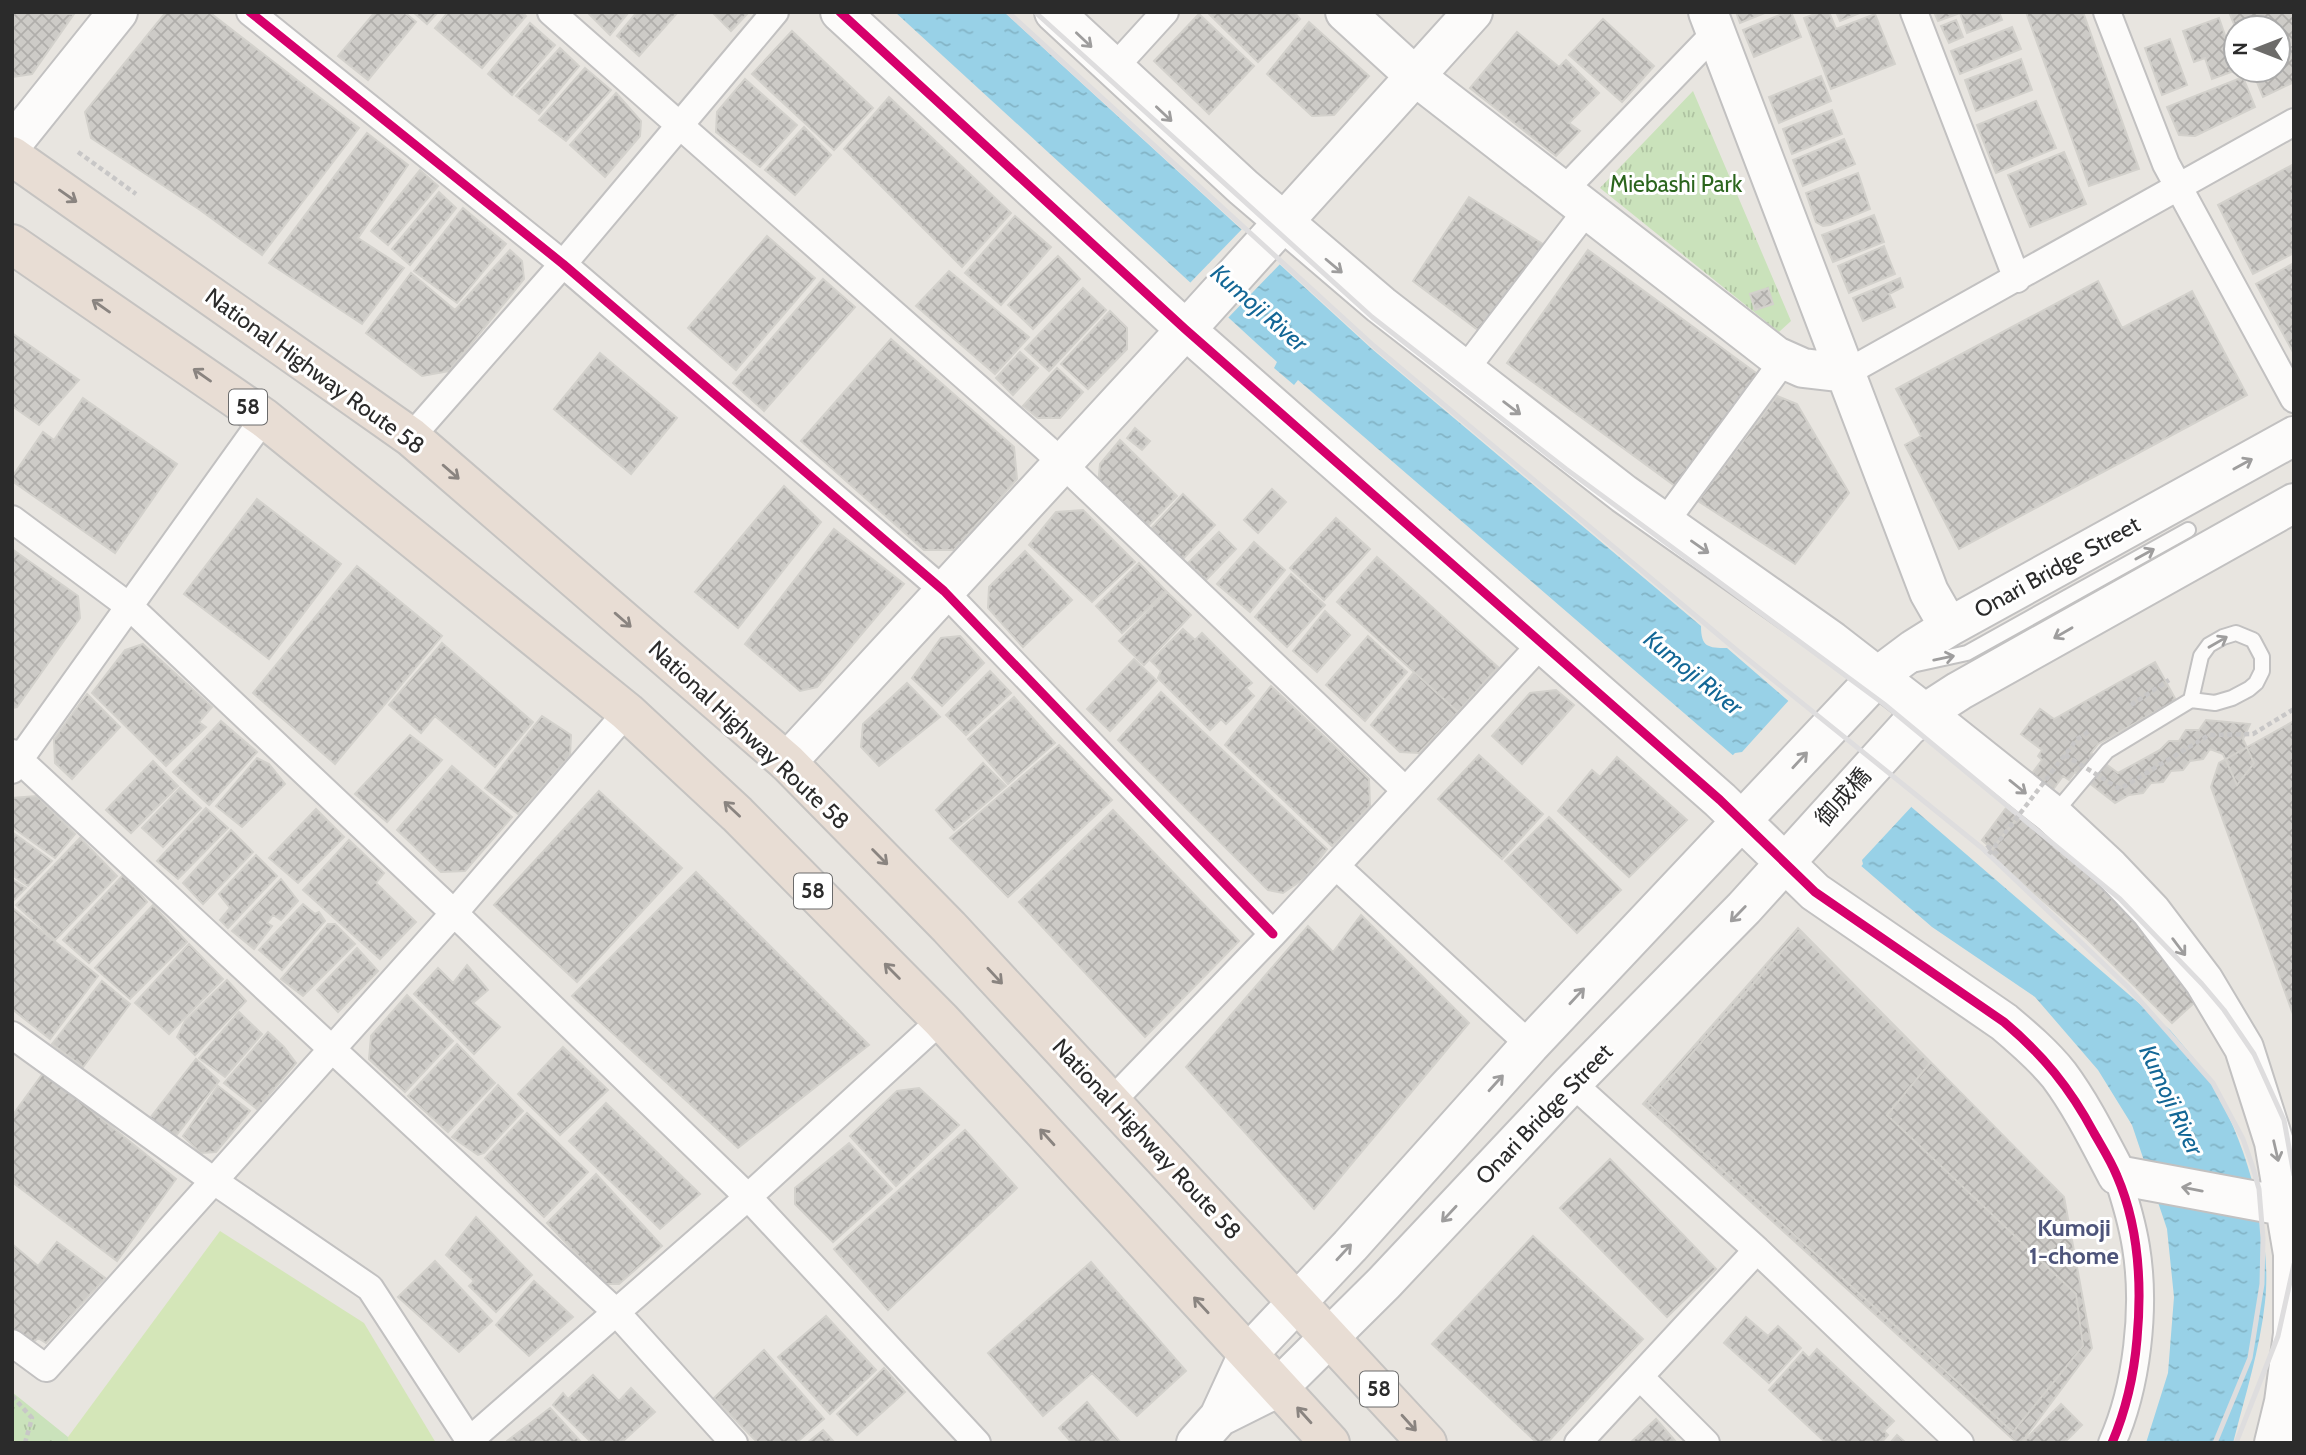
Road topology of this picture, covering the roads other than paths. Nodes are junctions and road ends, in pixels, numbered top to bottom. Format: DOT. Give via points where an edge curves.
graph roads {
  1 [pos="118,12"];
  2 [pos="250,12"];
  3 [pos="551,12"];
  4 [pos="775,12"];
  5 [pos="840,12"];
  6 [pos="1054,12"];
  7 [pos="1165,12"];
  8 [pos="1345,12"];
  9 [pos="1473,12"];
  10 [pos="1914,12"];
  11 [pos="2107,12"];
  12 [pos="1712,22"];
  13 [pos="1114,68"];
  14 [pos="1415,76"];
  15 [pos="2294,122"];
  16 [pos="680,124"];
  17 [pos="12,144"];
  18 [pos="12,156"];
  19 [pos="2178,186"];
  20 [pos="1575,201"];
  21 [pos="1273,233"];
  22 [pos="12,244"];
  23 [pos="563,264"];
  24 [pos="2017,279"];
  25 [pos="1193,320"];
  26 [pos="1784,360"];
  27 [pos="1464,371"];
  28 [pos="1846,373"];
  29 [pos="2294,399"];
  30 [pos="264,418"];
  31 [pos="2294,436"];
  32 [pos="411,437"];
  33 [pos="1062,463"];
  34 [pos="2294,503"];
  35 [pos="12,519"];
  36 [pos="1665,522"];
  37 [pos="2188,530"];
  38 [pos="944,591"];
  39 [pos="130,607"];
  40 [pos="1949,627"];
  41 [pos="1543,642"];
  42 [pos="1878,676"];
  43 [pos="2191,700"];
  44 [pos="627,712"];
  45 [pos="1925,713"];
  46 [pos="15,761"];
  47 [pos="787,762"];
  48 [pos="1405,790"];
  49 [pos="1753,810"];
  50 [pos="2053,815"];
  51 [pos="1795,851"];
  52 [pos="1336,866"];
  53 [pos="454,913"];
  54 [pos="1273,934"];
  55 [pos="941,1020"];
  56 [pos="12,1035"];
  57 [pos="1530,1045"];
  58 [pos="332,1048"];
  59 [pos="1572,1083"];
  60 [pos="1112,1101"];
  61 [pos="2117,1175"];
  62 [pos="214,1181"];
  63 [pos="748,1197"];
  64 [pos="2289,1207"];
  65 [pos="1757,1250"];
  66 [pos="1297,1302"];
  67 [pos="616,1312"];
  68 [pos="1329,1337"];
  69 [pos="12,1343"];
  70 [pos="1248,1354"];
  71 [pos="1640,1377"];
  72 [pos="1279,1387"];
  73 [pos="1207,1430"];
  74 [pos="471,1441"];
  75 [pos="734,1443"];
  76 [pos="977,1443"];
  77 [pos="1330,1443"];
  78 [pos="1427,1443"];
  79 [pos="1578,1443"];
  80 [pos="1706,1443"];
  81 [pos="1960,1443"];
  82 [pos="2112,1443"];
  83 [pos="2274,1443"];
  1 -- 17 [label="street"];
  2 -- 23 [label="street"];
  3 -- 16 [label="street"];
  4 -- 16 [label="street"];
  5 -- 25 [label="street"];
  6 -- 13 [label="street, one-way"];
  7 -- 13 [label="street"];
  8 -- 14 [label="street"];
  9 -- 14 [label="street"];
  10 -- 24 [label="street"];
  11 -- 19 [label="street"];
  12 -- 20 [label="street"];
  12 -- 28 [label="street"];
  13 -- 21 [label="street, one-way"];
  14 -- 20 [label="street"];
  14 -- 21 [label="street"];
  15 -- 19 [label="street"];
  16 -- 23 [label="street"];
  16 -- 33 [label="street"];
  18 -- 32 [label="highway, National Highway Route 58 / 58, one-way"];
  19 -- 24 [label="street"];
  19 -- 29 [label="street"];
  20 -- 26 [label="street"];
  20 -- 27 [label="street"];
  21 -- 25 [label="street"];
  21 -- 27 [label="street, one-way"];
  30 -- 22 [label="highway, 58, one-way"];
  23 -- 32 [label="street"];
  23 -- 38 [label="street"];
  24 -- 28 [label="street"];
  25 -- 33 [label="street"];
  25 -- 41 [label="street"];
  26 -- 28 [label="street" via="1803,368"];
  26 -- 36 [label="street"];
  27 -- 36 [label="street, one-way"];
  28 -- 40 [label="street" via="1928,592"];
  30 -- 39 [label="street"];
  30 -- 44 [label="highway, 58"];
  40 -- 31 [label="street, Onari Bridge Street, one-way"];
  32 -- 47 [label="highway, National Highway Route 58 / 58, one-way"];
  33 -- 38 [label="street"];
  33 -- 48 [label="street"];
  34 -- 45 [label="street, one-way"];
  35 -- 39 [label="street"];
  36 -- 42 [label="street, one-way"];
  42 -- 37 [label="lane, one-way" via="1967,653"];
  38 -- 47 [label="street"];
  38 -- 54 [label="street"];
  39 -- 46 [label="street"];
  39 -- 53 [label="street"];
  40 -- 42 [label="street, Onari Bridge Street"];
  41 -- 48 [label="street"];
  41 -- 49 [label="street"];
  42 -- 45 [label="street"];
  49 -- 42 [label="street, Onari Bridge Street, one-way"];
  43 -- 43 [label="lane, one-way" via="2201,656 2209,645 2236,633 2253,640 2262,657 2256,683 2215,703"];
  43 -- 50 [label="lane" via="2107,751"];
  44 -- 53 [label="street"];
  55 -- 44 [label="highway, 58, one-way" via="737,814"];
  45 -- 50 [label="street, one-way"];
  45 -- 51 [label="street, 御成橋"];
  46 -- 58 [label="street"];
  47 -- 60 [label="highway, National Highway Route 58 / 58, one-way"];
  48 -- 52 [label="street"];
  49 -- 51 [label="street"];
  57 -- 49 [label="street, one-way"];
  50 -- 64 [label="street, one-way" via="2151,911 2204,981 2244,1048"];
  51 -- 59 [label="street, Onari Bridge Street, one-way"];
  51 -- 61 [label="street" via="1815,892 2030,1044 2066,1086"];
  52 -- 54 [label="street"];
  52 -- 57 [label="street"];
  53 -- 58 [label="street"];
  53 -- 63 [label="street"];
  54 -- 60 [label="street"];
  55 -- 63 [label="street"];
  70 -- 55 [label="highway, 58, one-way"];
  56 -- 62 [label="street"];
  66 -- 57 [label="street, one-way"];
  58 -- 62 [label="street"];
  58 -- 67 [label="street"];
  59 -- 65 [label="street"];
  59 -- 68 [label="street, Onari Bridge Street, one-way"];
  60 -- 66 [label="highway, National Highway Route 58 / 58"];
  64 -- 61 [label="street, one-way"];
  61 -- 82 [label="street" via="2137,1250 2139,1323 2128,1396"];
  62 -- 69 [label="street" via="46,1368"];
  62 -- 74 [label="street" via="370,1288"];
  63 -- 67 [label="street"];
  63 -- 76 [label="street"];
  64 -- 83 [label="street" via="2293,1334"];
  65 -- 71 [label="street"];
  65 -- 81 [label="street"];
  66 -- 68 [label="highway, National Highway Route 58 / 58"];
  66 -- 70 [label="street"];
  67 -- 74 [label="street"];
  67 -- 75 [label="street"];
  68 -- 72 [label="street, Onari Bridge Street"];
  68 -- 78 [label="highway, National Highway Route 58 / 58, one-way"];
  70 -- 72 [label="highway, 58"];
  70 -- 73 [label="street"];
  71 -- 79 [label="street"];
  71 -- 80 [label="street"];
  72 -- 73 [label="street, Onari Bridge Street"];
  77 -- 72 [label="highway, 58, one-way"];
}
